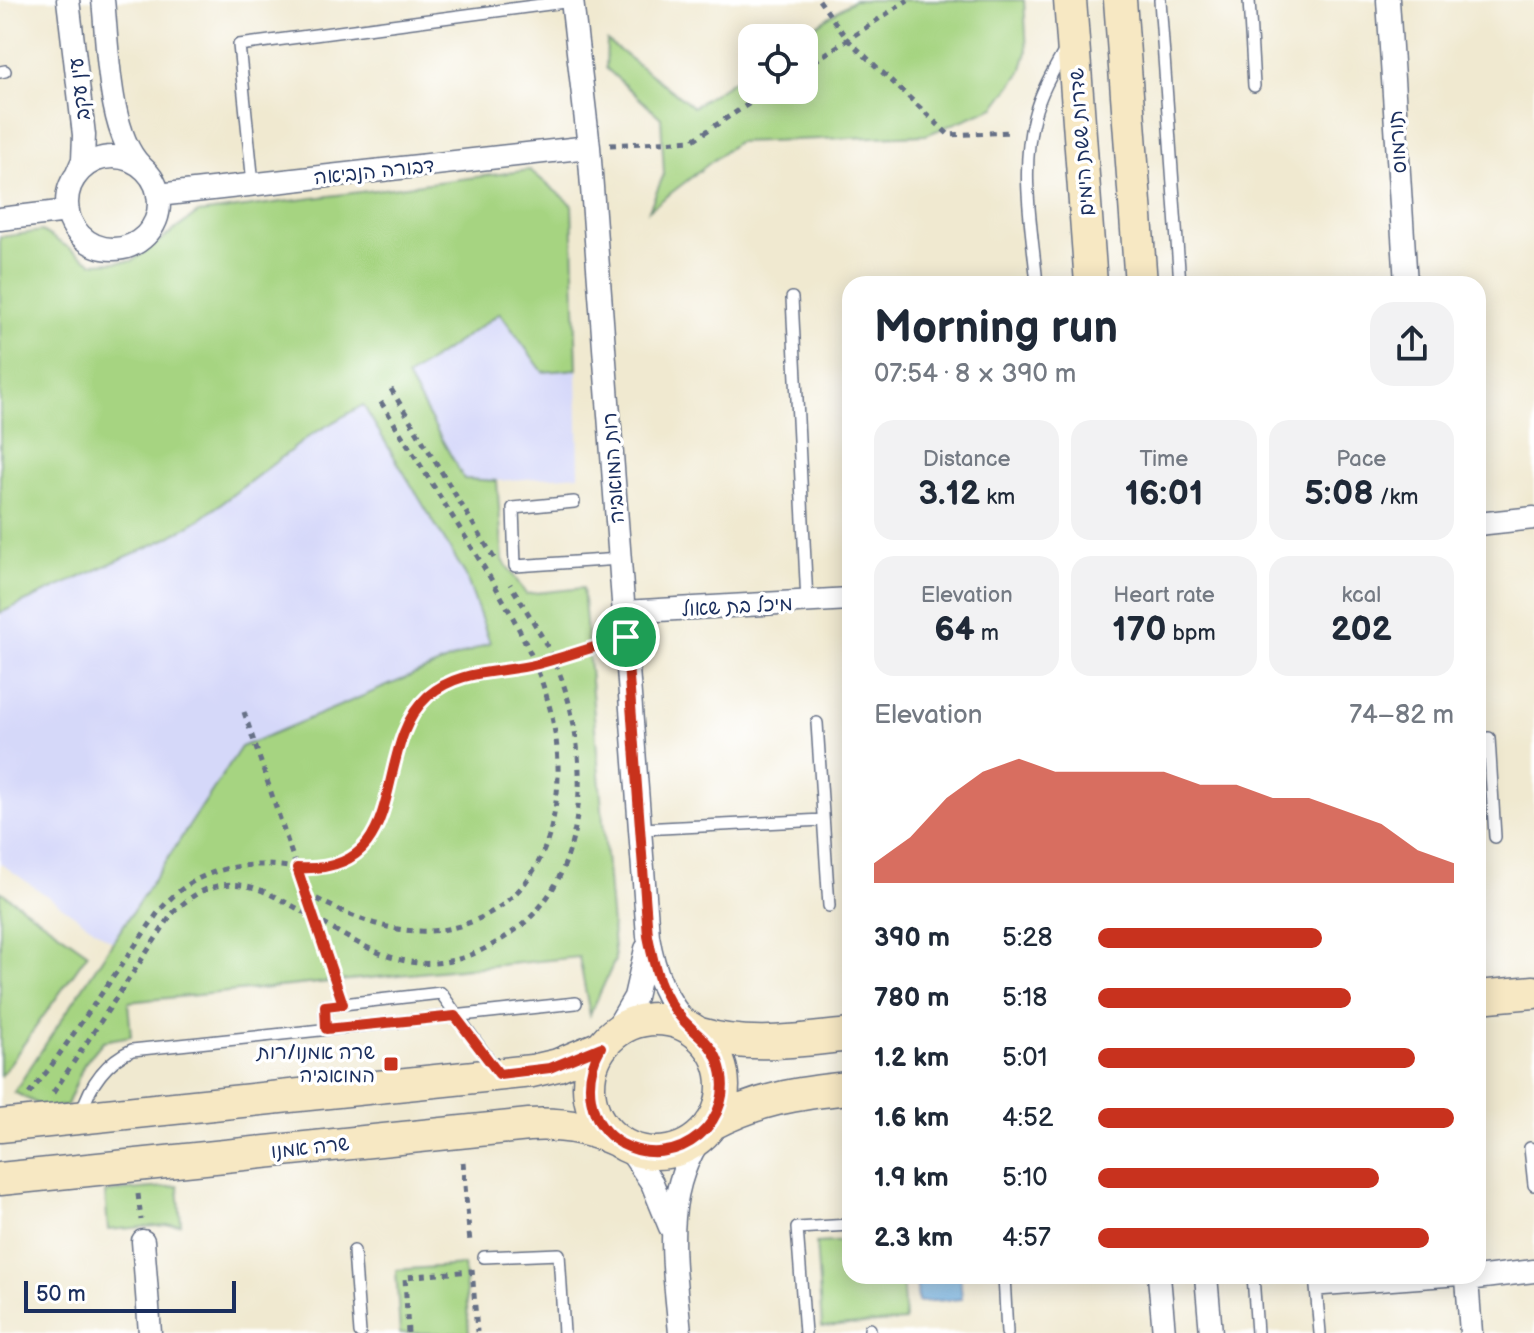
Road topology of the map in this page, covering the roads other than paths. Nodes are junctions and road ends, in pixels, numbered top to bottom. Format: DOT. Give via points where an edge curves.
graph roads {
  1 [pos="68,0"];
  2 [pos="103,0"];
  3 [pos="572,0"];
  4 [pos="1120,0"];
  5 [pos="1160,0"];
  6 [pos="1249,0"];
  7 [pos="1388,0"];
  8 [pos="1072,15"];
  9 [pos="1254,86"];
  10 [pos="589,147"];
  11 [pos="145,170"];
  12 [pos="75,177"];
  13 [pos="253,184"];
  14 [pos="158,195"];
  15 [pos="68,211"];
  16 [pos="0,219"];
  17 [pos="1036,276"];
  18 [pos="1090,276"];
  19 [pos="1140,276"];
  20 [pos="1179,276"];
  21 [pos="1405,276"];
  22 [pos="792,298"];
  23 [pos="574,502"];
  24 [pos="1534,518"];
  25 [pos="1486,523"];
  26 [pos="620,559"];
  27 [pos="842,600"];
  28 [pos="807,602"];
  29 [pos="624,612"];
  30 [pos="817,723"];
  31 [pos="1486,738"];
  32 [pos="823,820"];
  33 [pos="641,829"];
  34 [pos="1495,837"];
  35 [pos="829,906"];
  36 [pos="648,936"];
  37 [pos="1534,992"];
  38 [pos="1486,996"];
  39 [pos="576,1003"];
  40 [pos="455,1016"];
  41 [pos="326,1029"];
  42 [pos="696,1031"];
  43 [pos="842,1036"];
  44 [pos="607,1042"];
  45 [pos="499,1074"];
  46 [pos="842,1089"];
  47 [pos="80,1117"];
  48 [pos="0,1126"];
  49 [pos="708,1128"];
  50 [pos="623,1144"];
  51 [pos="1530,1148"];
  52 [pos="0,1179"];
  53 [pos="1534,1185"];
  54 [pos="842,1225"];
  55 [pos="672,1235"];
  56 [pos="143,1241"];
  57 [pos="354,1251"];
  58 [pos="484,1257"];
  59 [pos="1534,1271"];
  60 [pos="1486,1277"];
  61 [pos="1004,1284"];
  62 [pos="1160,1284"];
  63 [pos="1207,1284"];
  64 [pos="1254,1284"];
  65 [pos="1316,1284"];
  66 [pos="1399,1284"];
  67 [pos="1467,1284"];
  68 [pos="1317,1290"];
  69 [pos="150,1333"];
  70 [pos="360,1333"];
  71 [pos="564,1333"];
  72 [pos="680,1333"];
  73 [pos="805,1333"];
  74 [pos="1007,1333"];
  75 [pos="1164,1333"];
  76 [pos="1211,1333"];
  77 [pos="1257,1333"];
  78 [pos="1320,1333"];
  79 [pos="1471,1333"];
  1 -- 12 [label="street, עין עקב" via="84,135 83,160"];
  2 -- 11 [label="street, עין עקב" via="119,128 129,153"];
  3 -- 10 [label="street, רות המואביה"];
  3 -- 13 [label="lane" via="239,45"];
  4 -- 19 [label="street"];
  5 -- 20 [label="lane"];
  6 -- 9 [label="lane"];
  7 -- 21 [label="street, תורמוס"];
  8 -- 17 [label="lane" via="1031,132 1028,184"];
  8 -- 18 [label="street, שדרות ששת הימים"];
  10 -- 13 [label="street, דבורה הנביאה"];
  10 -- 26 [label="street, רות המואביה"];
  11 -- 12 [label="street" via="112,157 92,162"];
  11 -- 14 [label="street"];
  12 -- 15 [label="street"];
  13 -- 14 [label="street, דבורה הנביאה"];
  14 -- 15 [label="street" via="150,229 121,248 86,240"];
  15 -- 16 [label="street"];
  22 -- 28 [label="lane"];
  23 -- 26 [label="lane" via="513,508 515,566"];
  24 -- 25 [label="street"];
  26 -- 29 [label="street, רות המואביה"];
  27 -- 28 [label="street, מיכל בת שאול"];
  28 -- 29 [label="street, מיכל בת שאול"];
  29 -- 33 [label="street, רות המואביה"];
  30 -- 32 [label="lane"];
  31 -- 34 [label="lane"];
  32 -- 33 [label="lane"];
  32 -- 35 [label="lane"];
  33 -- 36 [label="street, רות המואביה"];
  36 -- 42 [label="street, רות המואביה" via="662,988"];
  36 -- 44 [label="street, רות המואביה" via="635,997"];
  37 -- 38 [label="street"];
  39 -- 40 [label="lane"];
  40 -- 41 [label="lane"];
  40 -- 41 [label="lane" via="441,993 325,1006"];
  40 -- 45 [label="lane"];
  41 -- 47 [label="lane" via="132,1050 98,1077"];
  42 -- 43 [label="street" via="725,1041"];
  42 -- 44 [label="street" via="655,1019 625,1026"];
  42 -- 49 [label="street" via="716,1055 722,1074 721,1105"];
  44 -- 45 [label="street" via="550,1068"];
  44 -- 50 [label="street" via="592,1067 590,1098 603,1126"];
  45 -- 47 [label="street"];
  46 -- 49 [label="street" via="770,1099"];
  47 -- 48 [label="street" via="29,1111"];
  49 -- 50 [label="street" via="668,1152"];
  49 -- 55 [label="street" via="680,1177"];
  50 -- 52 [label="street, שרה אמנו" via="598,1132 529,1125"];
  50 -- 55 [label="street" via="657,1193"];
  51 -- 53 [label="lane"];
  54 -- 73 [label="lane" via="797,1228"];
  55 -- 72 [label="street"];
  56 -- 69 [label="street"];
  57 -- 70 [label="lane"];
  58 -- 71 [label="lane" via="559,1254"];
  59 -- 60 [label="street"];
  61 -- 74 [label="lane"];
  62 -- 75 [label="street"];
  63 -- 76 [label="street"];
  64 -- 77 [label="lane"];
  65 -- 68 [label="lane"];
  66 -- 68 [label="lane"];
  67 -- 79 [label="street"];
  68 -- 78 [label="lane"];
}
